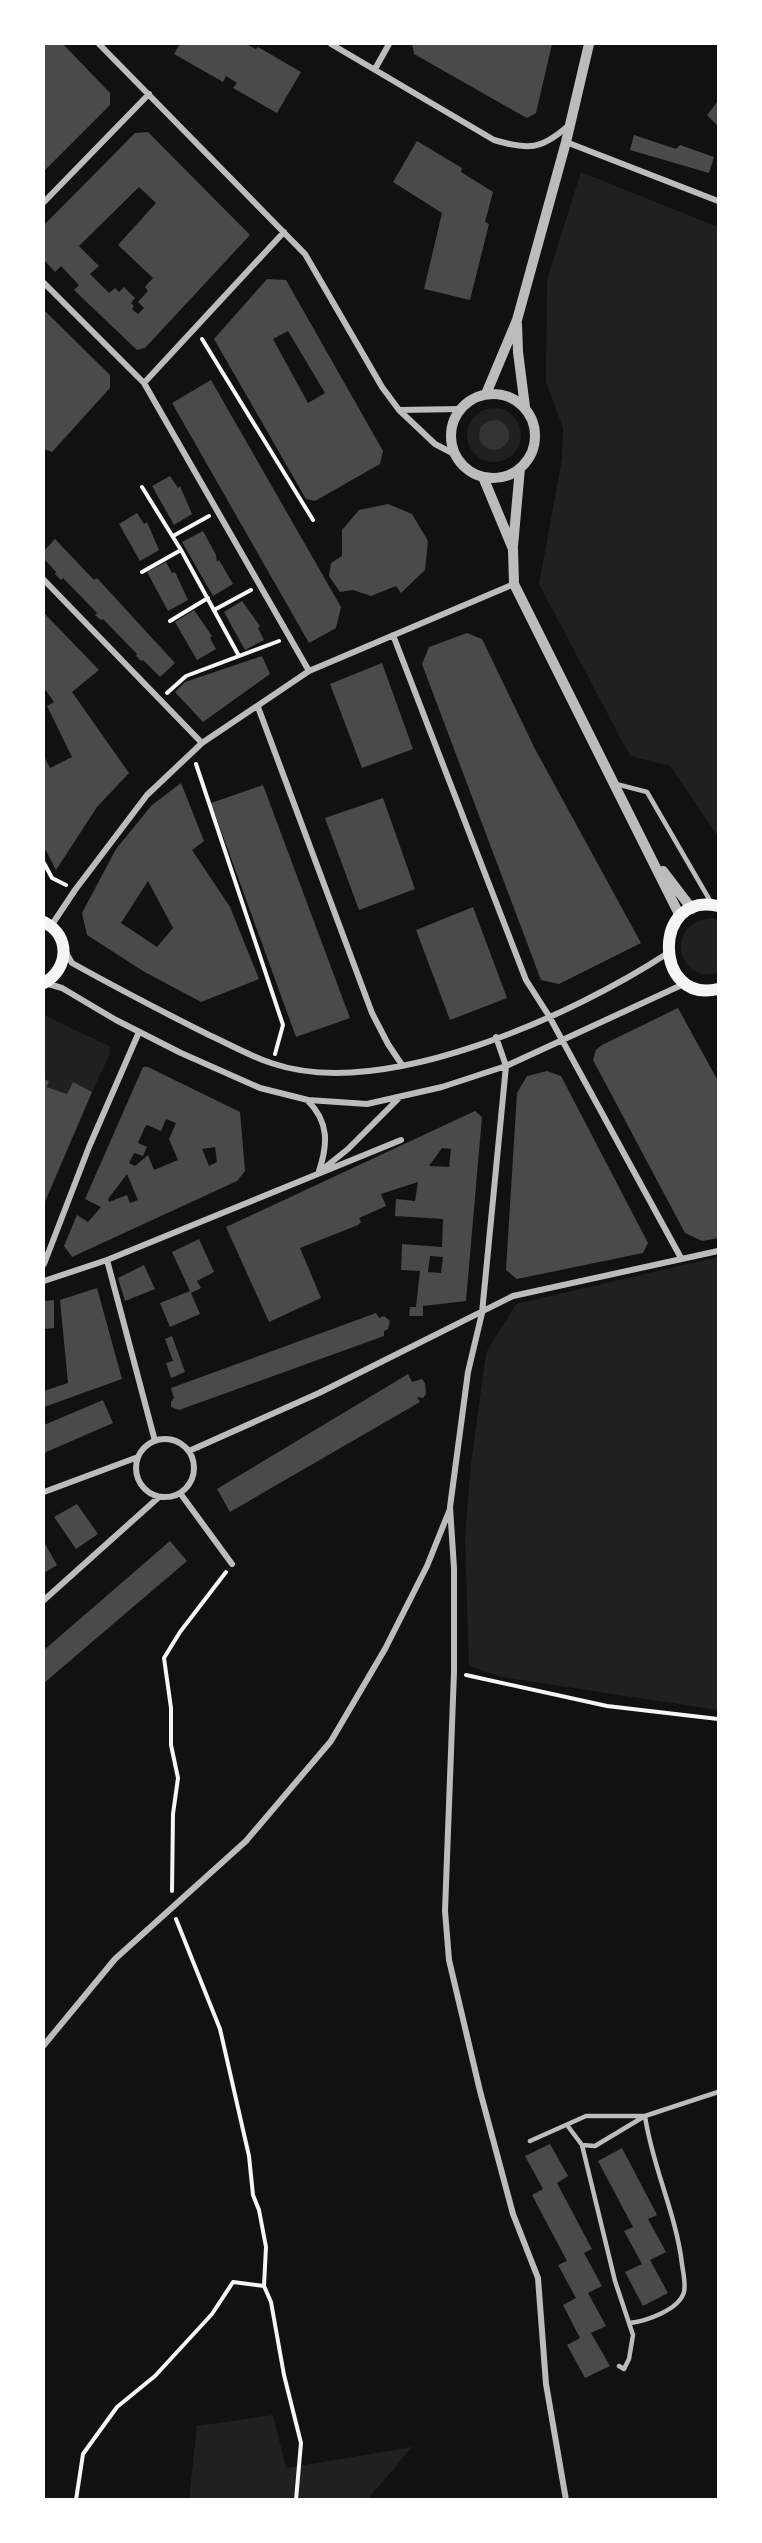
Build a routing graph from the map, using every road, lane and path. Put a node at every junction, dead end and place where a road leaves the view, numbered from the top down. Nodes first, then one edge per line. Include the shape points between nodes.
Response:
1 (99, 44) edge
2 (331, 44) edge
3 (389, 44) edge
4 (589, 44) edge
5 (375, 69) junction
6 (149, 94) junction
7 (571, 123) junction
8 (566, 142) junction
9 (718, 201) edge
10 (44, 202) edge
11 (284, 232) junction
12 (44, 283) edge
13 (517, 320) junction
14 (195, 328) junction
15 (144, 383) junction
16 (486, 394) junction
17 (525, 407) junction
18 (461, 409) junction
19 (399, 410) junction
20 (456, 455) junction
21 (520, 468) junction
22 (483, 477) junction
23 (142, 487) dead end
24 (217, 511) junction
25 (313, 520) dead end
26 (173, 536) junction
27 (513, 549) junction
28 (181, 550) junction
29 (142, 572) dead end
30 (44, 580) edge
31 (514, 584) junction
32 (260, 585) junction
33 (208, 598) junction
34 (214, 610) junction
35 (170, 621) dead end
36 (393, 634) junction
37 (289, 637) junction
38 (239, 656) junction
39 (309, 671) junction
40 (160, 699) junction
41 (258, 707) junction
42 (202, 743) junction
43 (192, 752) junction
44 (612, 783) junction
45 (647, 850) junction
46 (44, 864) edge
47 (75, 890) junction
48 (716, 905) edge
49 (692, 909) junction
50 (680, 916) junction
51 (47, 924) edge
52 (64, 949) junction
53 (668, 953) junction
54 (44, 983) edge
55 (687, 983) junction
56 (717, 992) edge
57 (549, 1016) junction
58 (139, 1032) junction
59 (495, 1037) junction
60 (563, 1041) junction
61 (272, 1064) junction
62 (402, 1065) junction
63 (506, 1066) junction
64 (399, 1098) junction
65 (308, 1100) junction
66 (401, 1140) dead end
67 (318, 1173) junction
68 (718, 1251) edge
69 (681, 1258) junction
70 (107, 1260) junction
71 (44, 1264) edge
72 (44, 1281) edge
73 (482, 1313) junction
74 (154, 1441) junction
75 (189, 1451) junction
76 (138, 1457) junction
77 (44, 1492) edge
78 (180, 1493) junction
79 (159, 1497) junction
80 (450, 1508) junction
81 (232, 1564) joint
82 (44, 1600) edge
83 (454, 1672) junction
84 (718, 1719) edge
85 (172, 1908) junction
86 (44, 2045) edge
87 (718, 2092) edge
88 (645, 2116) junction
89 (567, 2125) junction
90 (530, 2141) dead end
91 (582, 2145) junction
92 (264, 2286) junction
93 (630, 2323) junction
94 (619, 2366) dead end
95 (76, 2499) edge
96 (296, 2499) edge
97 (566, 2499) edge

1 - 6 street
2 - 5 street
3 - 5 street
4 - 7 street
5 - 7 street via 494,140 510,145 535,147 551,141
6 - 10 street
6 - 11 street
7 - 8 street
8 - 9 street
8 - 13 street
11 - 14 street
11 - 19 street via 305,254
12 - 15 street
13 - 16 street
13 - 17 street
14 - 15 street
14 - 25 path
15 - 24 street
16 - 17 street via 507,395
16 - 18 street
17 - 21 street via 536,432 534,446
18 - 19 street
18 - 20 street via 451,431
19 - 20 street via 435,444
20 - 22 street via 472,473
21 - 22 street via 503,477
21 - 27 street
22 - 27 street
23 - 26 path
24 - 26 path
24 - 32 street
26 - 28 path
27 - 31 street
28 - 29 path
28 - 33 path
30 - 40 street
31 - 36 street
31 - 44 street
32 - 34 path
32 - 37 street
33 - 34 path
33 - 35 path
34 - 38 path
36 - 39 street
36 - 57 street via 526,980
37 - 38 path
37 - 39 street
38 - 40 path via 186,676
39 - 41 street
40 - 42 street
41 - 42 street
41 - 62 street via 372,1013
42 - 43 street
43 - 47 street via 147,795
43 - 61 path via 283,1025
44 - 45 street
44 - 48 lane via 647,792
45 - 49 street
45 - 50 street
46 - 47 path via 52,878
47 - 51 street
48 - 49 main road
49 - 50 main road
50 - 53 main road via 668,940
51 - 52 main road via 62,940
52 - 54 main road via 60,969
52 - 61 street via 72,963 82,969
53 - 55 main road via 677,975
53 - 57 street via 635,975
54 - 58 street via 62,988
55 - 56 main road
55 - 60 street
57 - 59 street
57 - 60 street
58 - 65 street via 260,1088
58 - 71 street
59 - 62 street via 434,1059
59 - 63 street
60 - 63 street
60 - 69 street
61 - 62 street via 316,1073
63 - 64 street
63 - 73 street
64 - 65 street via 367,1104
64 - 67 street
65 - 67 street via 320,1113 326,1135
66 - 67 street
67 - 70 street
68 - 69 street
69 - 73 street via 513,1296
70 - 72 street
70 - 74 street
73 - 75 street
73 - 80 street via 468,1372
74 - 75 street via 174,1440
74 - 76 street
75 - 78 street via 194,1462 193,1474
76 - 77 street
76 - 79 street via 137,1477 149,1493
78 - 79 street
78 - 81 street
79 - 82 street
80 - 83 street
80 - 85 street via 427,1566 385,1649 331,1741 246,1841
81 - 85 path via 164,1659 177,1778
83 - 84 path via 607,1706
83 - 97 street via 445,1911 449,1960 513,2214 538,2278 546,2384
85 - 86 street via 115,1959
85 - 92 path via 220,2029 249,2156 253,2195 264,2229
87 - 88 lane
88 - 89 lane via 586,2116
88 - 91 lane via 595,2146
88 - 93 lane via 648,2141 680,2246 684,2292 677,2302 646,2321
89 - 90 lane
89 - 91 lane
91 - 93 lane via 615,2281
92 - 95 path via 233,2282 212,2314 155,2376 117,2407 83,2454
92 - 96 path via 271,2302 301,2443
93 - 94 lane via 633,2335 629,2359 624,2369

